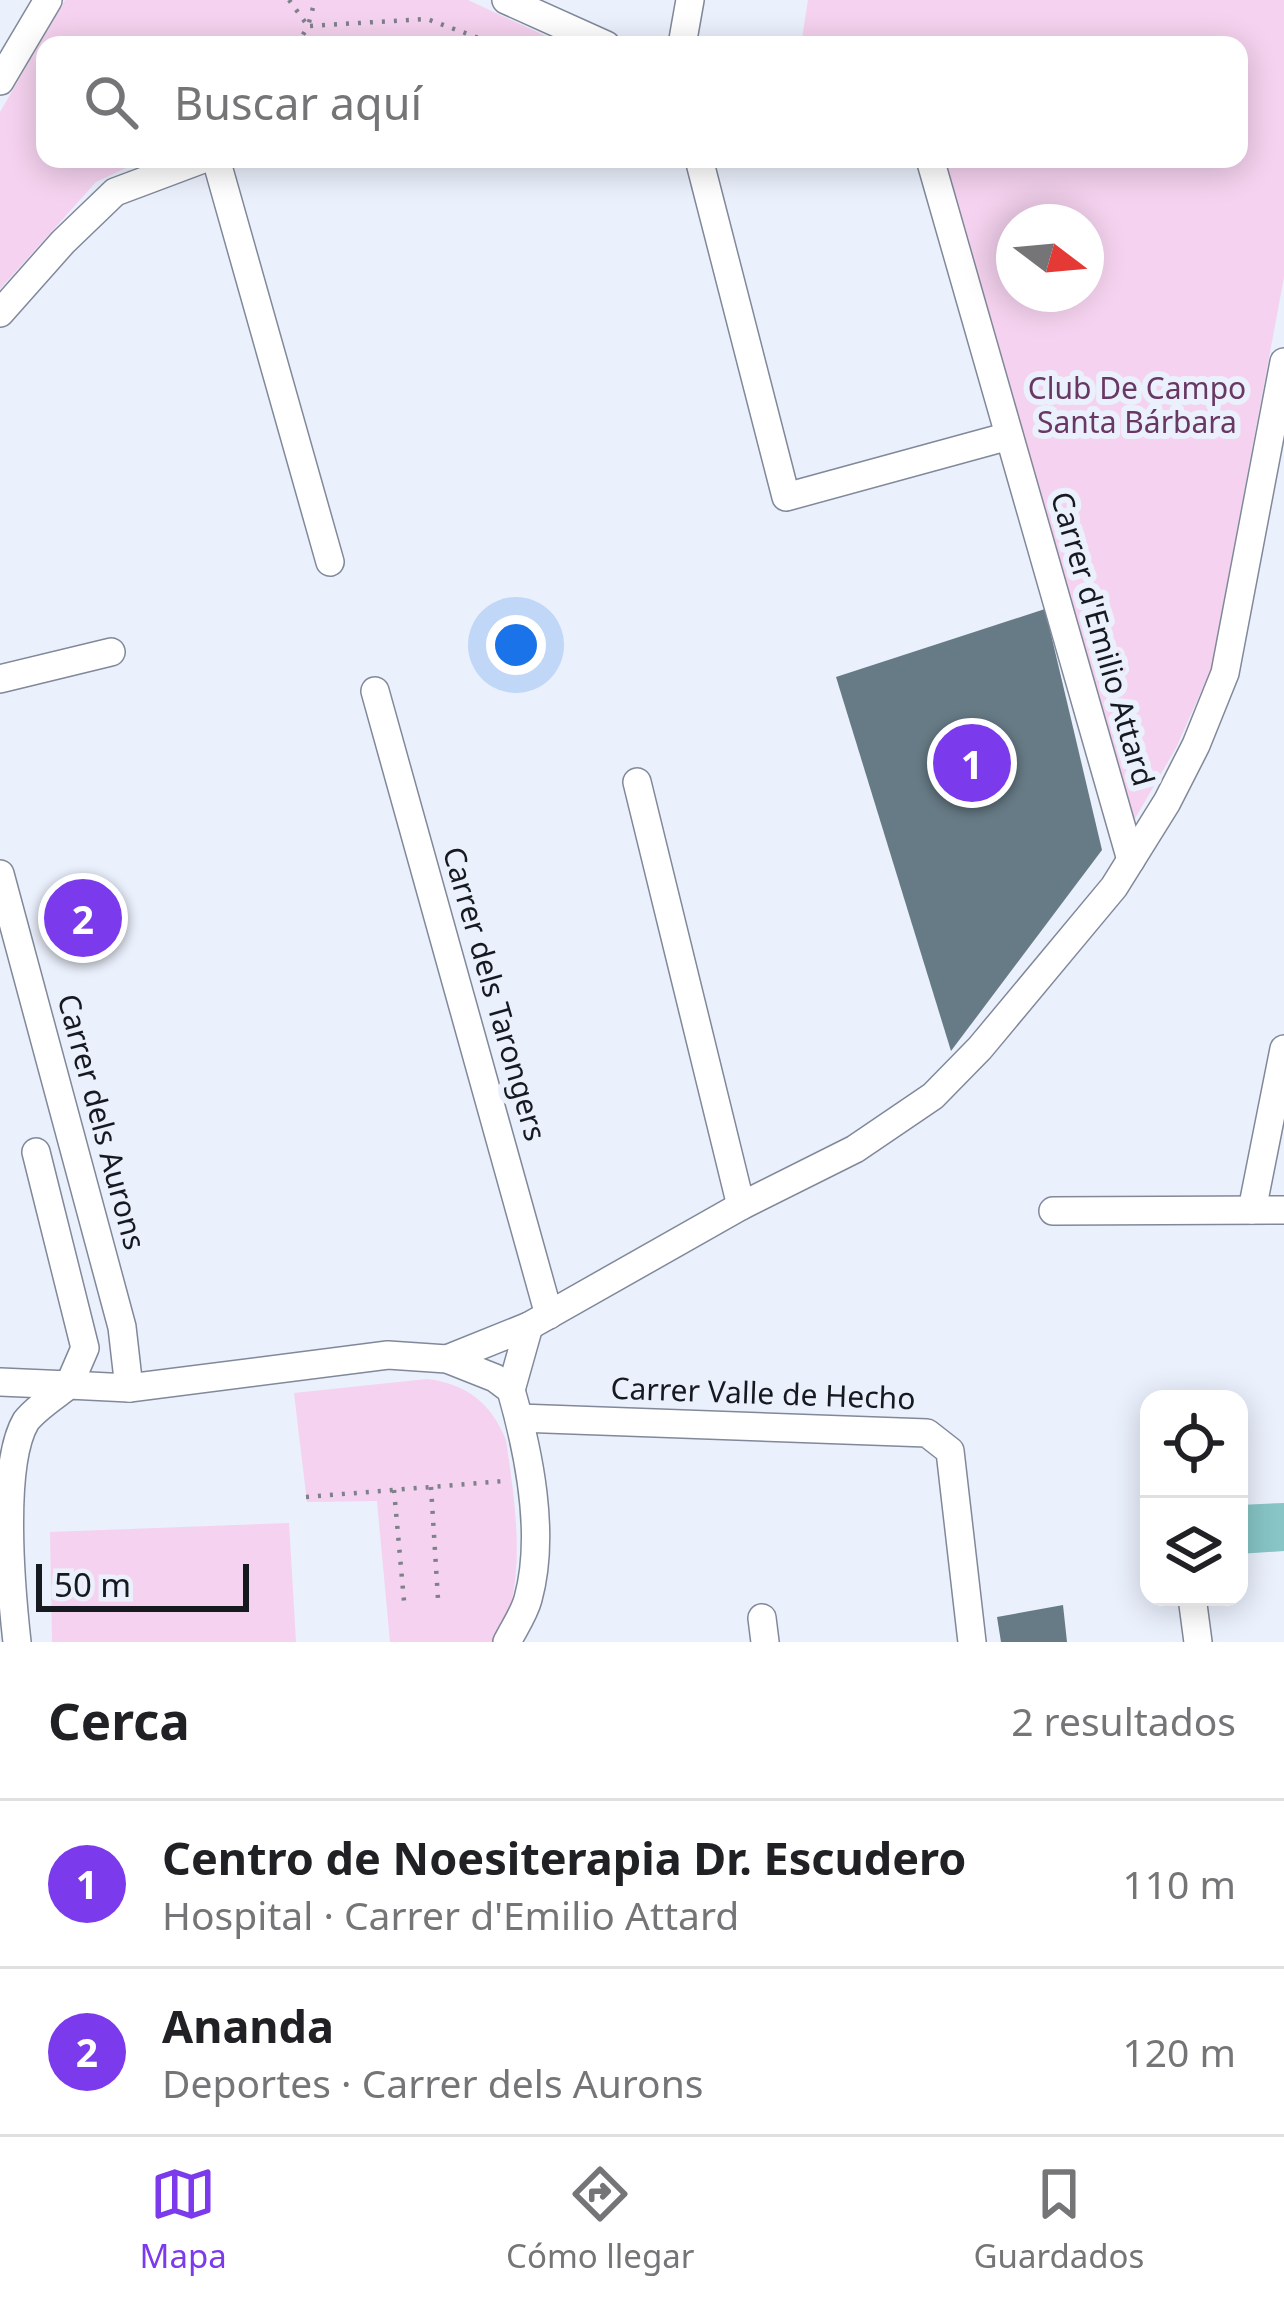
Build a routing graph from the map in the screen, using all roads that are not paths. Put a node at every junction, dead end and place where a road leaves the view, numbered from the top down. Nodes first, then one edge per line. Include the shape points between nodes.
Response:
1 (48, 0) edge
2 (506, 0) edge
3 (690, 0) edge
4 (586, 36) edge
5 (684, 36) edge
6 (0, 81) edge
7 (179, 168) edge
8 (219, 168) edge
9 (701, 168) edge
10 (933, 168) edge
11 (0, 313) edge
12 (1284, 362) edge
13 (1009, 436) junction
14 (330, 562) dead end
15 (111, 652) dead end
16 (0, 679) edge
17 (375, 691) dead end
18 (637, 782) dead end
19 (1131, 860) junction
20 (0, 874) edge
21 (1284, 1049) edge
22 (36, 1152) dead end
23 (741, 1206) junction
24 (1252, 1210) junction
25 (1284, 1210) edge
26 (1053, 1211) dead end
27 (539, 1321) junction
28 (446, 1359) junction
29 (0, 1382) edge
30 (69, 1385) junction
31 (129, 1388) junction
32 (511, 1390) junction
33 (519, 1418) junction
34 (5, 1527) edge
35 (528, 1603) junction
36 (1193, 1606) edge
37 (17, 1642) edge
38 (507, 1642) edge
39 (522, 1642) edge
40 (972, 1642) edge
41 (1198, 1642) edge

1 - 6 street
2 - 4 street
3 - 5 street
7 - 11 street via 116,192
8 - 14 street
9 - 13 street via 786,497
10 - 13 street, Carrer d'Emilio Attard
12 - 19 street via 1225,673 1196,745
13 - 19 street, Carrer d'Emilio Attard
15 - 16 street
17 - 27 street, Carrer dels Tarongers
18 - 23 street
19 - 23 street via 933,1096 855,1149
20 - 31 street, Carrer dels Aurons via 122,1327
21 - 24 street
22 - 30 street via 85,1348
23 - 27 street
24 - 25 street
24 - 26 street
27 - 28 street
27 - 32 street
28 - 31 street via 388,1355
28 - 32 street
29 - 30 street
30 - 31 street
30 - 34 street via 26,1420 15,1441
32 - 33 street
33 - 35 street via 533,1504
33 - 40 street, Carrer Valle de Hecho via 927,1433 950,1451
34 - 37 street
35 - 38 street
35 - 39 street
36 - 41 street

